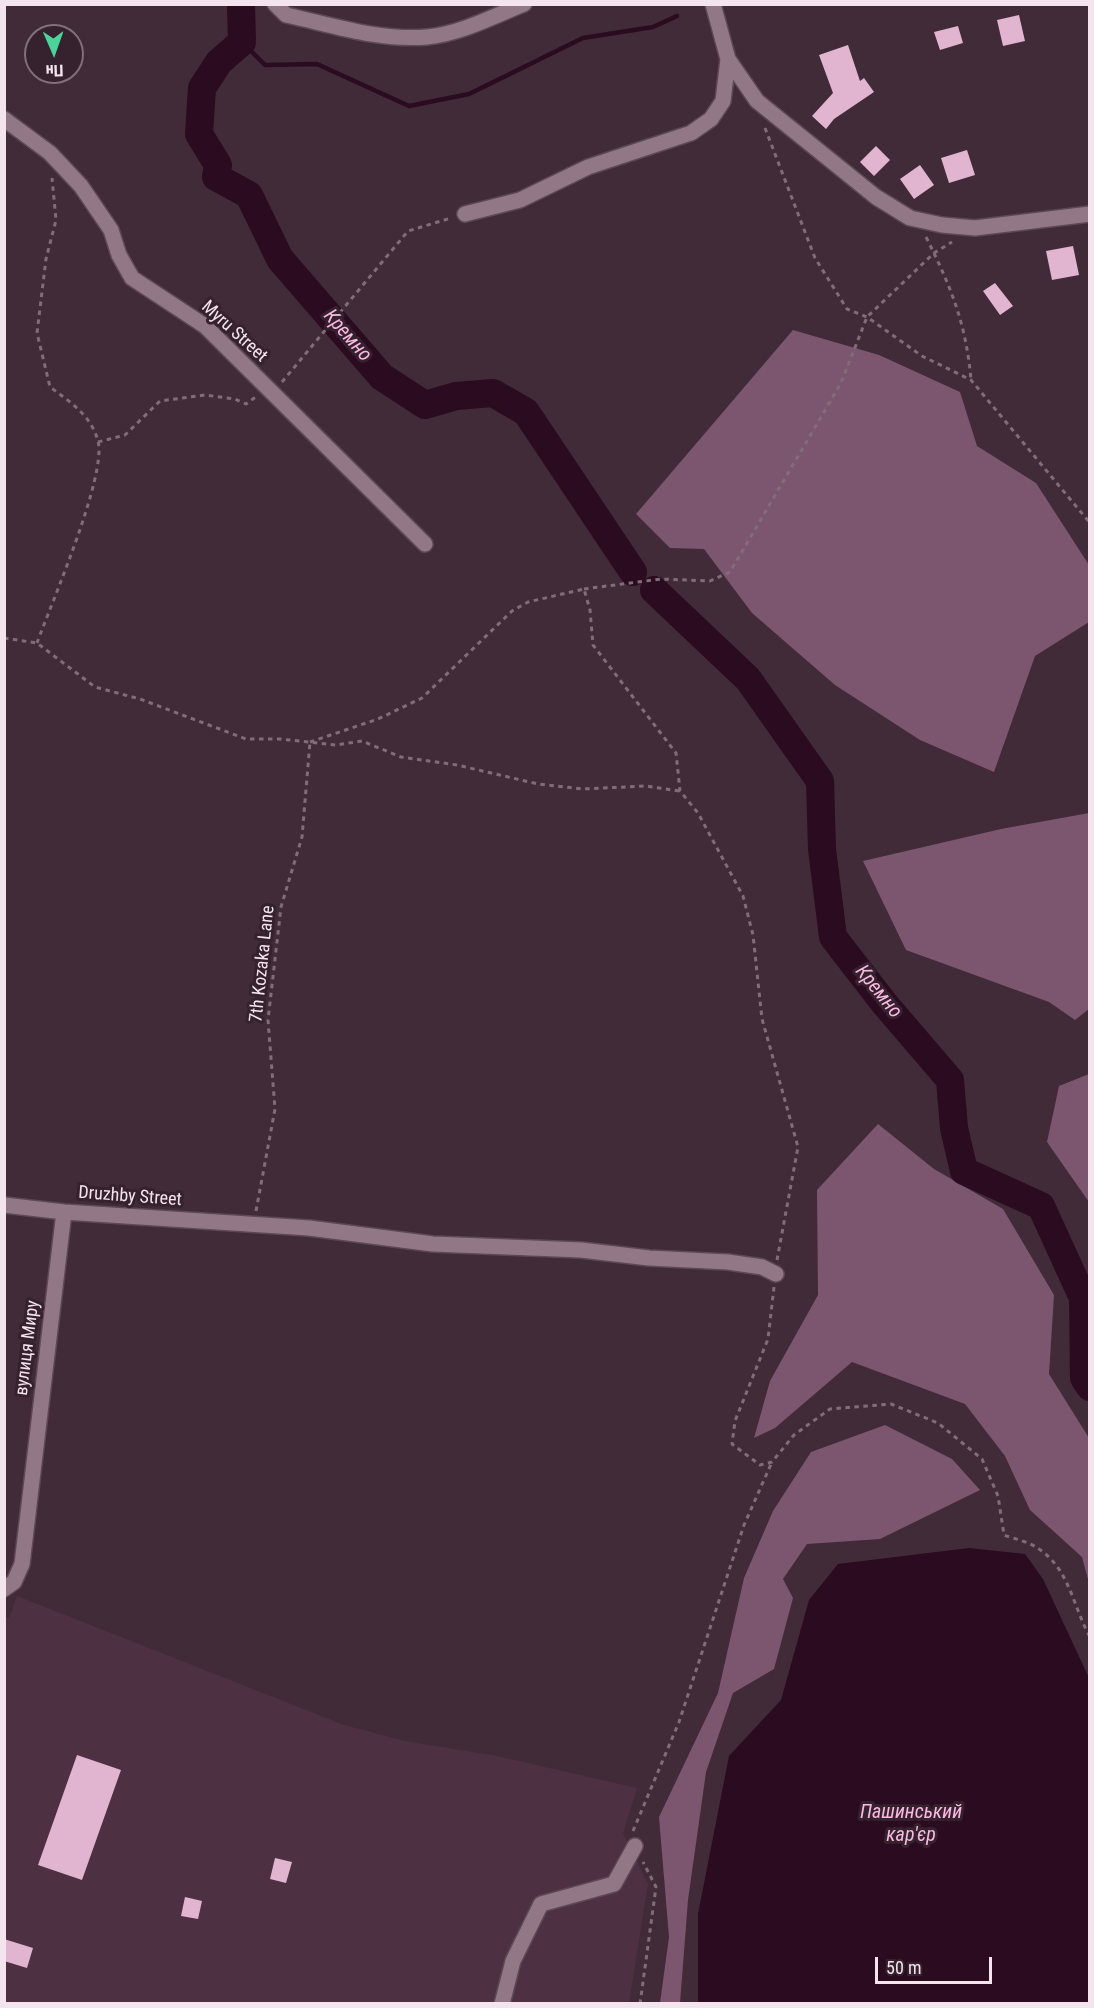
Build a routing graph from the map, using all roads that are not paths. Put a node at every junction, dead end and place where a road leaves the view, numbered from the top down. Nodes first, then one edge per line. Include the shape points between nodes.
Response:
1 (275, 4) edge
2 (524, 4) edge
3 (713, 4) edge
4 (728, 58) junction
5 (4, 118) edge
6 (465, 214) road end
7 (1089, 214) edge
8 (425, 544) dead end
9 (4, 1205) edge
10 (64, 1212) junction
11 (776, 1274) road end
12 (4, 1589) edge
13 (635, 1846) road end
14 (502, 2004) edge

1 - 2 street via 286,15 385,37 429,37
3 - 4 street
4 - 6 street via 723,101 711,119 691,133 588,166 520,200
4 - 7 street via 757,101 876,197 910,218 975,228
5 - 8 street, Myru Street via 50,153 81,186 111,230 132,278 205,326
9 - 10 street, Druzhby Street
10 - 11 street, Druzhby Street via 309,1228 433,1244 582,1250 728,1262
10 - 12 street, вулиця Миру via 22,1564 14,1582
13 - 14 street via 614,1884 541,1904 513,1961

